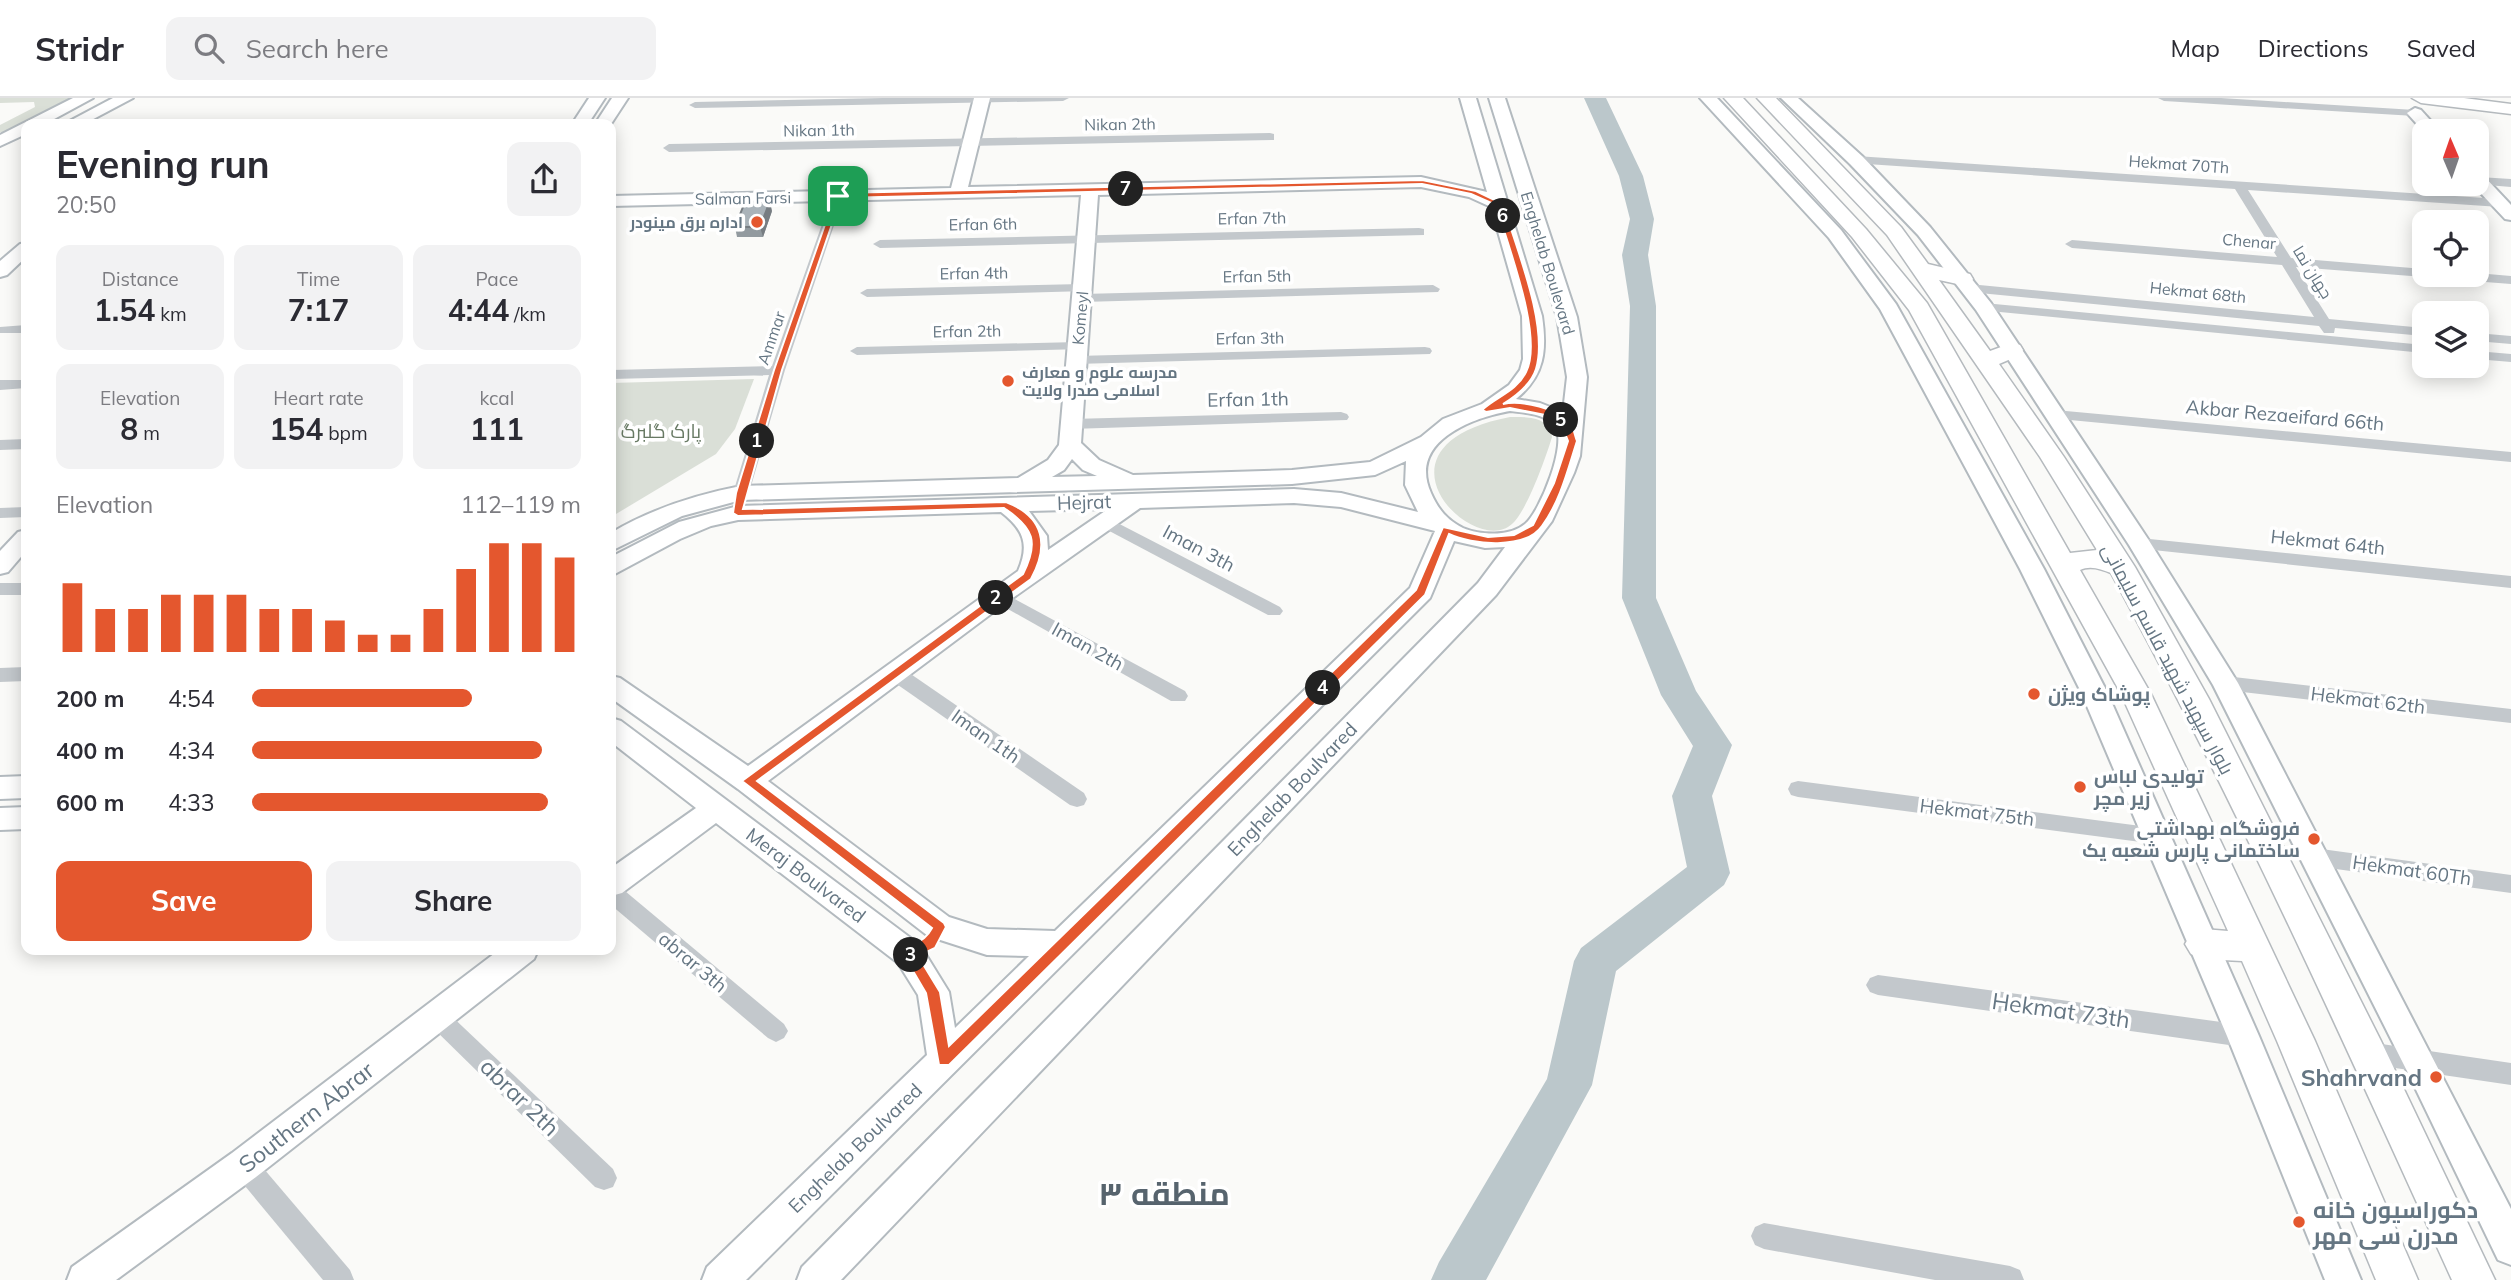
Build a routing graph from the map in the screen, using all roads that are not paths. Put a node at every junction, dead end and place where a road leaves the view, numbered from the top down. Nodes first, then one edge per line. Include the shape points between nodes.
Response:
1 (85, 98) edge
2 (125, 98) edge
3 (597, 98) edge
4 (620, 98) edge
5 (1063, 98) edge
6 (1468, 98) edge
7 (1497, 98) edge
8 (1708, 98) edge
9 (1789, 98) edge
10 (2164, 98) edge
11 (2504, 98) edge
12 (982, 99) edge
13 (2511, 99) edge
14 (1741, 100) edge
15 (695, 105) dead end
16 (2418, 106) edge
17 (2511, 109) edge
18 (43, 119) edge
19 (82, 119) edge
20 (583, 119) edge
21 (606, 119) edge
22 (21, 133) edge
23 (1270, 136) dead end
24 (970, 142) junction
25 (4, 148) edge
26 (669, 148) dead end
27 (1486, 157) junction
28 (1856, 160) junction
29 (2489, 180) edge
30 (1422, 182) junction
31 (2511, 183) edge
32 (2239, 186) junction
33 (1090, 190) junction
34 (2489, 191) edge
35 (958, 193) junction
36 (838, 196) junction
37 (616, 201) edge
38 (1499, 204) junction
39 (2505, 209) edge
40 (1419, 232) dead end
41 (1086, 239) junction
42 (880, 244) dead end
43 (2072, 244) dead end
44 (21, 252) edge
45 (2286, 261) junction
46 (1921, 269) junction
47 (0, 271) edge
48 (2412, 272) edge
49 (2489, 278) edge
50 (2511, 280) edge
51 (1433, 289) dead end
52 (1972, 291) junction
53 (867, 293) dead end
54 (1082, 293) junction
55 (2058, 296) junction
56 (2113, 301) junction
57 (2066, 315) junction
58 (2124, 321) junction
59 (2325, 323) junction
60 (21, 329) edge
61 (5, 330) dead end
62 (2412, 331) edge
63 (2489, 338) edge
64 (2511, 340) edge
65 (2336, 341) junction
66 (2412, 348) edge
67 (2012, 350) junction
68 (857, 351) dead end
69 (1425, 351) dead end
70 (1077, 353) junction
71 (2489, 356) edge
72 (2511, 358) edge
73 (1985, 362) junction
74 (778, 370) junction
75 (616, 374) edge
76 (21, 384) edge
77 (0, 385) edge
78 (1486, 410) junction
79 (2055, 415) junction
80 (1341, 417) dead end
81 (1571, 433) junction
82 (1070, 435) junction
83 (1426, 442) junction
84 (21, 444) edge
85 (0, 445) edge
86 (2511, 457) edge
87 (1022, 485) junction
88 (1134, 491) junction
89 (739, 503) junction
90 (1006, 505) junction
91 (21, 512) edge
92 (0, 513) edge
93 (1104, 522) junction
94 (1444, 527) junction
95 (1528, 533) junction
96 (2045, 533) junction
97 (2101, 535) junction
98 (616, 540) edge
99 (21, 543) edge
100 (2140, 544) junction
101 (616, 565) edge
102 (0, 566) edge
103 (2121, 567) junction
104 (2065, 568) junction
105 (1027, 577) junction
106 (2511, 582) edge
107 (0, 589) edge
108 (21, 589) edge
109 (998, 596) junction
110 (1275, 611) dead end
111 (895, 673) junction
112 (21, 674) edge
113 (0, 675) edge
114 (2225, 683) junction
115 (616, 689) edge
116 (1178, 696) dead end
117 (2511, 716) edge
118 (616, 732) edge
119 (748, 781) junction
120 (21, 787) edge
121 (0, 788) edge
122 (1798, 789) dead end
123 (1077, 799) dead end
124 (718, 807) junction
125 (21, 818) edge
126 (0, 819) edge
127 (2156, 836) junction
128 (2314, 857) junction
129 (616, 880) edge
130 (2511, 884) edge
131 (616, 896) edge
132 (939, 927) junction
133 (1062, 944) junction
134 (2203, 944) junction
135 (2252, 947) junction
136 (909, 954) junction
137 (516, 955) edge
138 (1878, 985) dead end
139 (436, 1016) junction
140 (776, 1031) dead end
141 (2243, 1036) junction
142 (2368, 1053) junction
143 (944, 1060) junction
144 (2420, 1060) junction
145 (2511, 1074) edge
146 (244, 1165) junction
147 (604, 1178) dead end
148 (1763, 1236) dead end
149 (2511, 1247) edge
150 (85, 1280) edge
151 (340, 1280) edge
152 (720, 1280) edge
153 (815, 1280) edge
154 (2010, 1280) edge
155 (2343, 1280) edge
156 (2398, 1280) edge
157 (2474, 1280) edge

1 - 18 main road
2 - 19 main road
3 - 20 main road
4 - 21 main road
5 - 12 street
6 - 27 main road, Enghelab Boulevard
7 - 81 main road, Enghelab Boulevard via 1567,317 1577,377
8 - 127 main road via 1835,234 1889,308 2094,692
9 - 28 main road
10 - 16 street
11 - 13 main road
12 - 15 street
12 - 24 main road
14 - 46 main road, بلوار سپهبد شهید قاسم سلیمانی via 1894,232
14 - 96 main road, بلوار سپهبد شهید قاسم سلیمانی via 1919,308
16 - 17 main road
22 - 25 main road
23 - 24 street, Nikan 2th
24 - 26 street, Nikan 1th
24 - 35 main road
27 - 30 main road, Salman Farsi via 1464,170
27 - 38 main road, Enghelab Boulevard
28 - 32 street, Hekmat 70Th
28 - 52 main road via 1924,230
29 - 31 street
30 - 33 main road, Salman Farsi
30 - 38 main road, Salman Farsi via 1474,193
32 - 39 street, Hekmat 70Th
32 - 45 street, جهان نما
33 - 35 main road, Salman Farsi
33 - 41 main road, Komeyl
34 - 39 main road
35 - 36 main road, Salman Farsi
36 - 37 main road, Salman Farsi
36 - 74 street, Ammar
38 - 78 main road, Enghelab Boulevard via 1537,344 1531,371 1516,392
40 - 41 street, Erfan 7th
41 - 42 street, Erfan 6th
41 - 54 main road, Komeyl
43 - 45 street, Chenar
44 - 47 main road
45 - 48 street, Chenar
45 - 59 street, جهان نما
46 - 52 main road
46 - 73 main road, بلوار سپهبد شهید قاسم سلیمانی
49 - 50 street
51 - 54 street, Erfan 5th
52 - 55 street, Hekmat 68th
52 - 57 street, Hekmat 68th
52 - 67 main road
53 - 54 street, Erfan 4th
54 - 70 main road, Komeyl
55 - 56 street, Hekmat 68th
55 - 57 street
56 - 58 street
56 - 59 street, Hekmat 68th
57 - 58 street, Hekmat 68th
58 - 65 street, Hekmat 68th
59 - 62 street, Hekmat 68th
59 - 65 street, جهان نما
60 - 61 street
63 - 64 street
65 - 66 street, Hekmat 68th
67 - 73 main road
67 - 79 main road
68 - 70 street, Erfan 2th
69 - 70 street, Erfan 3th
70 - 82 main road, Komeyl
71 - 72 street
73 - 97 main road, بلوار سپهبد شهید قاسم سلیمانی
74 - 75 street
74 - 89 street, Ammar
76 - 77 street
78 - 81 main road via 1510,405 1536,408 1558,418
78 - 83 main road via 1441,428
79 - 86 street, Akbar Rezaeifard 66th
79 - 100 main road
80 - 82 street, Erfan 1th
81 - 95 main road via 1573,441 1559,483 1537,527
82 - 87 main road via 1056,465
82 - 88 main road via 1091,465
83 - 88 main road, Hejrat via 1376,468
83 - 94 main road via 1416,458 1413,476 1418,495
84 - 85 street
87 - 88 main road, Hejrat
87 - 89 main road, Hejrat
88 - 90 main road, Hejrat
88 - 93 main road
88 - 94 main road, Hejrat via 1341,500
89 - 90 main road, Hejrat
89 - 98 main road, Hejrat via 709,498 648,520
89 - 101 main road, Hejrat via 665,534
90 - 105 main road via 1026,518 1037,536 1037,556
91 - 92 street
93 - 105 main road
93 - 110 street, Iman 3th
94 - 95 main road via 1488,541
94 - 133 main road, Enghelab Boulvared via 1421,592
95 - 153 main road, Enghelab Boulvared via 1487,589
96 - 97 main road via 2077,541
96 - 104 main road, بلوار سپهبد شهید قاسم سلیمانی
97 - 103 main road, بلوار سپهبد شهید قاسم سلیمانی
99 - 102 main road
100 - 106 street, Hekmat 64th
100 - 114 main road
103 - 104 main road via 2087,559
103 - 142 main road, بلوار سپهبد شهید قاسم سلیمانی via 2194,699
104 - 135 main road, بلوار سپهبد شهید قاسم سلیمانی via 2136,694
105 - 109 main road
107 - 108 street
109 - 111 main road
109 - 116 street, Iman 2th
111 - 119 main road
111 - 123 street, Iman 1th
112 - 113 street
114 - 117 street, Hekmat 62th
114 - 128 main road
115 - 119 main road, Meraj Boulvared
118 - 124 main road, Meraj Boulvared
119 - 132 main road, Meraj Boulvared
120 - 121 main road
122 - 127 street, Hekmat 75th
124 - 129 main road
124 - 136 main road, Meraj Boulvared
125 - 126 main road
127 - 134 main road
128 - 130 street, Hekmat 60Th
128 - 144 main road
131 - 140 street, abrar 3th
132 - 133 main road, Meraj Boulvared via 987,942
132 - 136 main road via 930,944
133 - 143 main road, Enghelab Boulvared
134 - 135 main road
134 - 141 main road
135 - 156 main road, بلوار سپهبد شهید قاسم سلیمانی
136 - 143 main road, Meraj Boulvared via 933,992
137 - 139 main road, Southern Abrar
138 - 141 street, Hekmat 73th
139 - 146 main road, Southern Abrar
139 - 147 street, abrar 2th
141 - 155 main road
142 - 144 street
142 - 157 main road, بلوار سپهبد شهید قاسم سلیمانی
143 - 152 main road, Enghelab Boulvared
144 - 145 street
144 - 149 main road
146 - 150 main road, Southern Abrar
146 - 151 street
148 - 154 street

